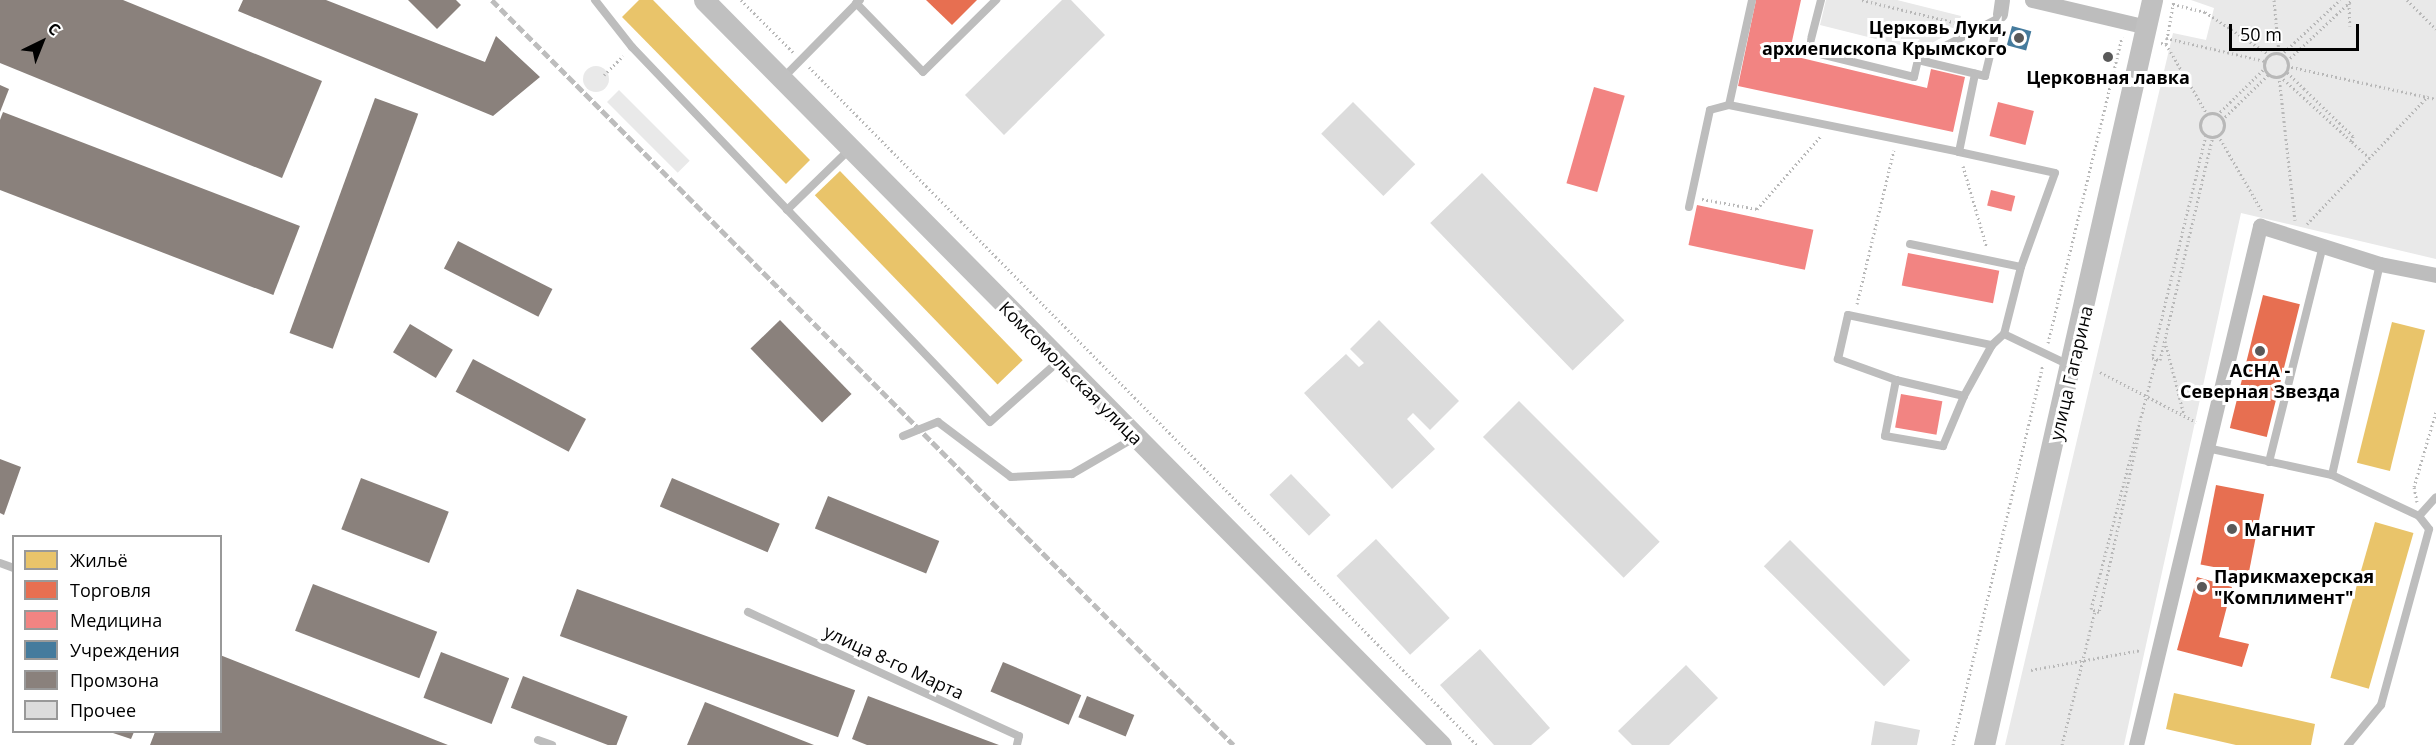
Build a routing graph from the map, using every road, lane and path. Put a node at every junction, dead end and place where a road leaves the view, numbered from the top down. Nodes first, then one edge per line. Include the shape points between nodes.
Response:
1 (595, 0) edge
2 (704, 0) edge
3 (741, 0) edge
4 (996, 0) edge
5 (1752, 0) edge
6 (1821, 0) edge
7 (1862, 0) edge
8 (2032, 0) edge
9 (2152, 0) edge
10 (2174, 0) edge
11 (2274, 0) edge
12 (2340, 0) edge
13 (2407, 0) edge
14 (2351, 1) edge
15 (858, 2) edge
16 (2000, 10) edge
17 (2350, 26) dead end
18 (2147, 27) junction
19 (1980, 29) junction
20 (2436, 29) edge
21 (2123, 33) dead end
22 (2166, 38) dead end
23 (2166, 44) dead end
24 (632, 47) junction
25 (2280, 54) junction
26 (2270, 55) junction
27 (801, 60) junction
28 (1918, 60) junction
29 (2265, 61) junction
30 (2287, 63) junction
31 (2265, 68) junction
32 (2286, 71) junction
33 (1975, 74) junction
34 (2269, 74) junction
35 (604, 75) dead end
36 (2279, 76) junction
37 (781, 80) junction
38 (2428, 96) junction
39 (2436, 99) edge
40 (1729, 105) junction
41 (2207, 114) junction
42 (2217, 115) junction
43 (2222, 120) junction
44 (1830, 126) junction
45 (2206, 135) junction
46 (2215, 136) junction
47 (1897, 140) junction
48 (2352, 142) junction
49 (849, 150) junction
50 (1959, 152) junction
51 (2370, 158) junction
52 (1691, 196) junction
53 (1689, 207) dead end
54 (787, 210) junction
55 (2296, 224) dead end
56 (2305, 227) dead end
57 (2273, 230) junction
58 (1910, 244) dead end
59 (2323, 246) junction
60 (1991, 260) junction
61 (2380, 264) junction
62 (2021, 267) junction
63 (2436, 275) edge
64 (1854, 317) junction
65 (2004, 334) junction
66 (2165, 339) junction
67 (1992, 345) junction
68 (2045, 354) junction
69 (2156, 359) junction
70 (1059, 361) junction
71 (2073, 367) junction
72 (2100, 372) dead end
73 (1896, 380) junction
74 (1964, 396) junction
75 (2147, 396) junction
76 (2436, 412) edge
77 (2184, 415) junction
78 (2140, 429) junction
79 (2210, 433) junction
80 (903, 436) dead end
81 (1136, 438) junction
82 (2207, 448) junction
83 (2269, 462) junction
84 (2332, 475) junction
85 (2436, 497) edge
86 (2419, 516) junction
87 (2096, 611) junction
88 (748, 612) dead end
89 (2159, 647) junction
90 (2083, 661) junction
91 (2031, 670) dead end
92 (538, 740) dead end
93 (552, 745) edge
94 (1017, 745) edge
95 (1441, 745) edge
96 (1477, 745) edge
97 (1953, 745) edge
98 (1984, 745) edge
99 (2060, 745) edge
100 (2138, 745) edge
101 (2348, 745) edge

1 - 24 lane
2 - 37 street, Комсомольская улица
3 - 27 path
4 - 15 lane via 923,72
5 - 40 lane
6 - 28 lane via 1808,51 1914,77
7 - 19 path
8 - 18 street
9 - 18 street, улица Гагарина
10 - 26 path via 2205,12
11 - 25 path
12 - 25 path
13 - 20 path
14 - 17 path
14 - 30 path
15 - 27 lane
16 - 19 lane
16 - 33 lane via 1985,76
18 - 71 street, улица Гагарина
19 - 28 lane
21 - 68 path
22 - 29 path
23 - 41 path
24 - 35 path
24 - 54 lane
25 - 26 path
25 - 30 path
26 - 29 path
27 - 37 lane
27 - 96 path
28 - 33 lane
29 - 31 path
30 - 32 path
30 - 38 path
31 - 34 path
31 - 42 path
32 - 36 path
32 - 48 path via 2353,136
33 - 50 lane
34 - 36 path
34 - 43 path
36 - 48 path
36 - 55 path
37 - 49 street, Комсомольская улица
38 - 39 path
38 - 51 path
40 - 44 lane
40 - 52 lane via 1710,110
41 - 42 path
41 - 45 path via 2200,126
42 - 43 path
43 - 46 path
44 - 47 lane
44 - 52 path via 1757,209
45 - 46 path
45 - 69 path
46 - 57 path
46 - 66 path
47 - 50 lane
47 - 64 path
48 - 51 path
49 - 54 lane
49 - 70 street, Комсомольская улица
50 - 60 path
50 - 62 lane via 2055,173
51 - 56 path
52 - 53 lane
54 - 70 lane via 990,422
57 - 59 street
57 - 79 street via 2260,226
58 - 60 lane
59 - 61 street
59 - 83 lane
60 - 62 lane
61 - 63 street
61 - 84 lane
62 - 65 lane
64 - 67 lane
64 - 73 lane via 1848,315 1838,359
65 - 67 lane
65 - 68 lane
66 - 69 path
66 - 77 path
67 - 74 lane
68 - 71 lane
68 - 97 path
69 - 75 path
70 - 81 street, Комсомольская улица
71 - 98 street, улица Гагарина
72 - 75 path
73 - 74 lane
73 - 74 lane via 1885,436 1943,446
75 - 77 path
75 - 78 path
76 - 86 path via 2414,487
77 - 79 path
78 - 87 path
78 - 87 path via 2135,427 2091,609
79 - 82 street
80 - 81 lane via 938,422 1011,477 1072,474
81 - 95 street, Комсомольская улица
82 - 83 lane
82 - 89 street
83 - 84 lane
84 - 86 lane
85 - 86 lane
86 - 101 lane via 2429,529 2381,705
87 - 90 path
88 - 94 lane, улица 8-го Марта via 1019,736
89 - 90 path
89 - 100 street
90 - 91 path
90 - 99 path
92 - 93 lane

